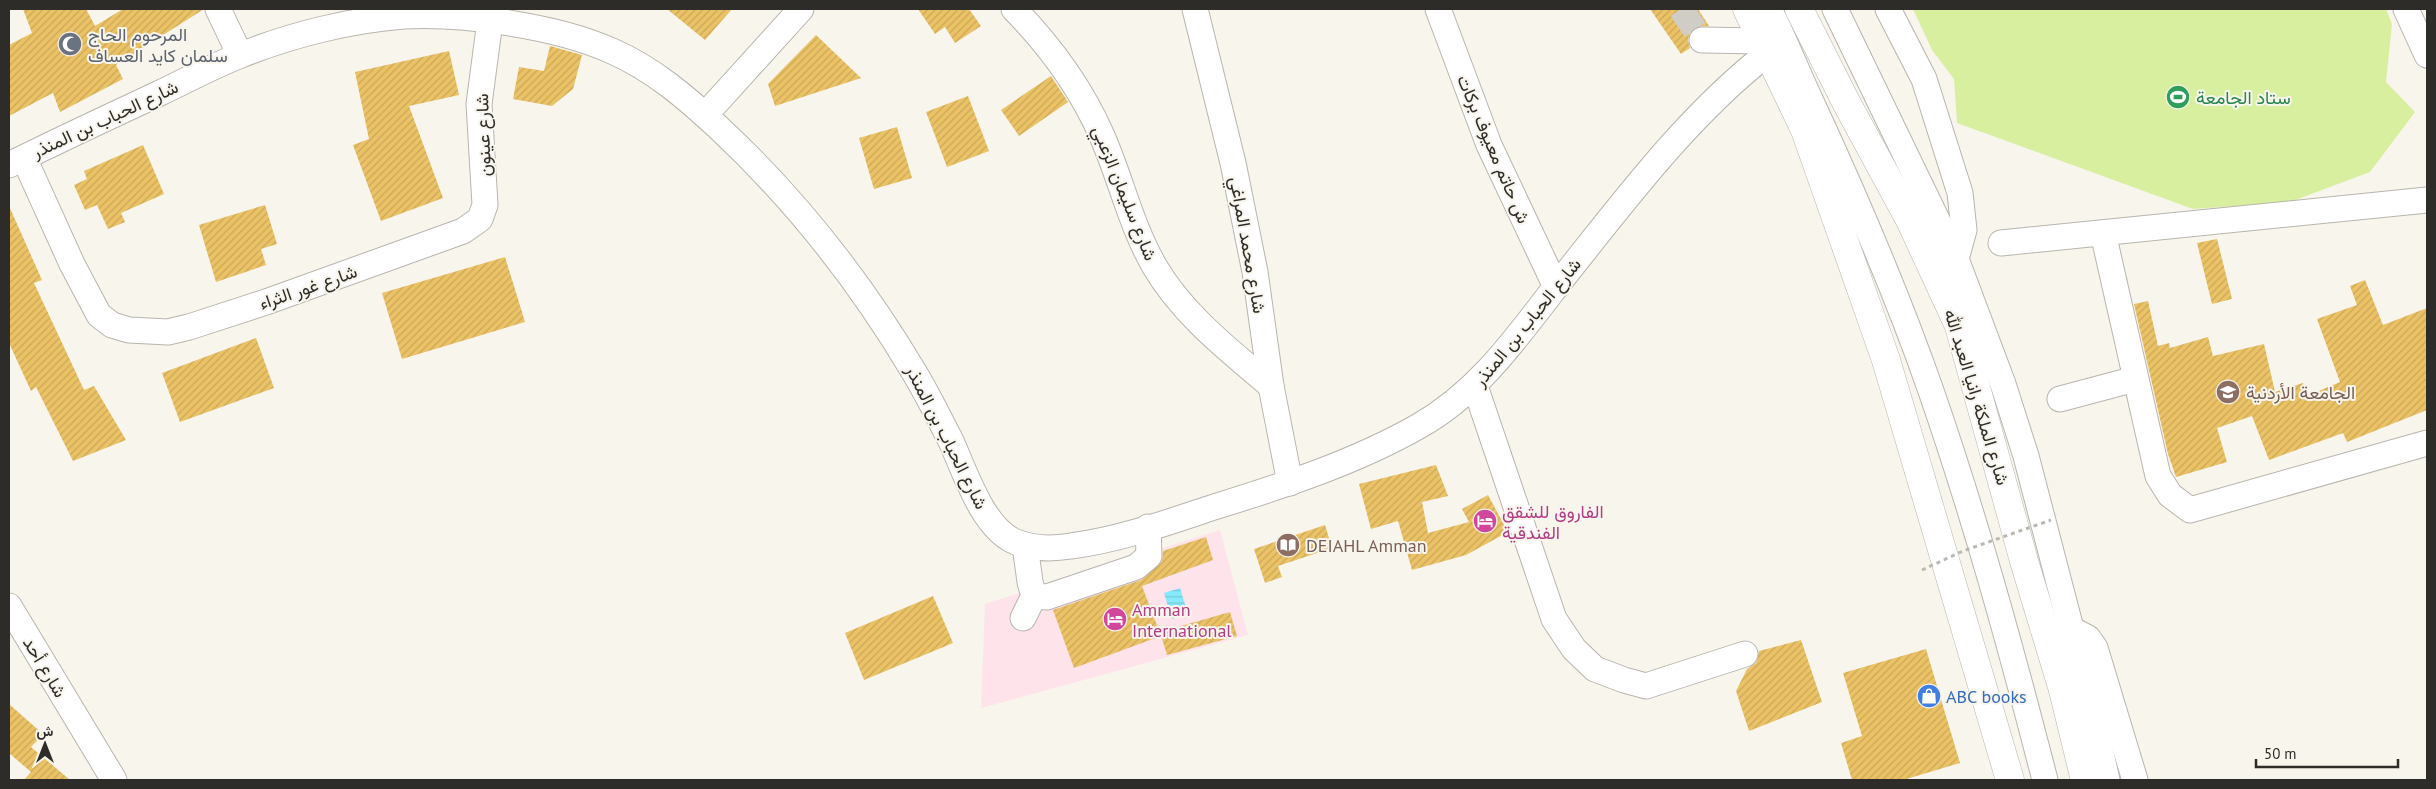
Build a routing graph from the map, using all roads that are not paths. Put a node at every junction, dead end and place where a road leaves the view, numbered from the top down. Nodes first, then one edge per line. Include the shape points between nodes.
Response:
1 (218, 9) edge
2 (801, 9) edge
3 (1014, 9) edge
4 (1195, 9) edge
5 (1438, 9) edge
6 (1747, 9) edge
7 (1769, 9) edge
8 (1799, 9) edge
9 (1835, 9) edge
10 (1888, 9) edge
11 (2406, 9) edge
12 (490, 21) junction
13 (1702, 40) dead end
14 (1765, 47) junction
15 (240, 55) junction
16 (2427, 55) edge
17 (705, 115) junction
18 (16, 162) edge
19 (2427, 200) edge
20 (480, 219) joint
21 (2103, 232) junction
22 (2001, 243) dead end
23 (1956, 259) junction
24 (1556, 288) junction
25 (2135, 379) junction
26 (1271, 386) junction
27 (1475, 386) junction
28 (2060, 398) dead end
29 (2427, 443) edge
30 (1290, 483) junction
31 (1148, 527) junction
32 (1025, 545) junction
33 (1034, 596) junction
34 (9, 606) edge
35 (1023, 618) dead end
36 (2071, 629) junction
37 (1745, 654) dead end
38 (110, 778) edge
39 (2010, 780) edge
40 (2045, 780) edge
41 (2086, 780) edge
42 (2107, 780) edge
43 (2134, 780) edge

1 - 15 street
2 - 17 street
3 - 26 street, شارع سليمان الزعبي via 1058,62 1091,114 1155,267 1192,315
4 - 26 street, شارع محمد المراغي via 1233,163 1255,272
5 - 24 street, ش حاتم معيوف بركات via 1489,145
6 - 14 main road
7 - 40 street via 1888,277 1930,387 1973,519
8 - 41 main road, شارع الملكة رانيا العبد الله via 1846,104 1910,220 1960,326
9 - 23 street
10 - 23 street via 1924,79 1960,193 1964,230
11 - 16 street
12 - 15 street, شارع الحباب بن المنذر via 406,16 369,20
12 - 17 street, شارع الحباب بن المنذر via 542,29 615,52 661,79
12 - 20 street, شارع عينون via 479,104 486,196
13 - 14 street
14 - 24 street, شارع الحباب بن المنذر via 1656,164
14 - 39 main road via 1804,130 1886,360
15 - 18 street, شارع الحباب بن المنذر
17 - 32 street, شارع الحباب بن المنذر via 748,156 824,240 893,336 931,400 980,505 997,529 1011,541
18 - 20 street, شارع غور الثراء via 99,315 112,325 129,330 168,332 190,327 463,231
19 - 21 street
21 - 22 street
21 - 25 street
23 - 36 street via 2026,456
24 - 27 street, شارع الحباب بن المنذر
25 - 28 street
25 - 29 street via 2158,476 2170,495 2190,510
26 - 30 street, شارع محمد المراغي
27 - 30 street, شارع الحباب بن المنذر via 1419,426 1365,453
27 - 37 street via 1554,620 1574,648 1595,669 1646,686
30 - 31 street, شارع الحباب بن المنذر
31 - 32 street, شارع الحباب بن المنذر via 1068,547
31 - 33 street via 1149,556 1136,567 1047,597
32 - 33 street
33 - 35 street
34 - 38 street, شارع أحد
36 - 42 street
36 - 43 street via 2088,638 2095,648

